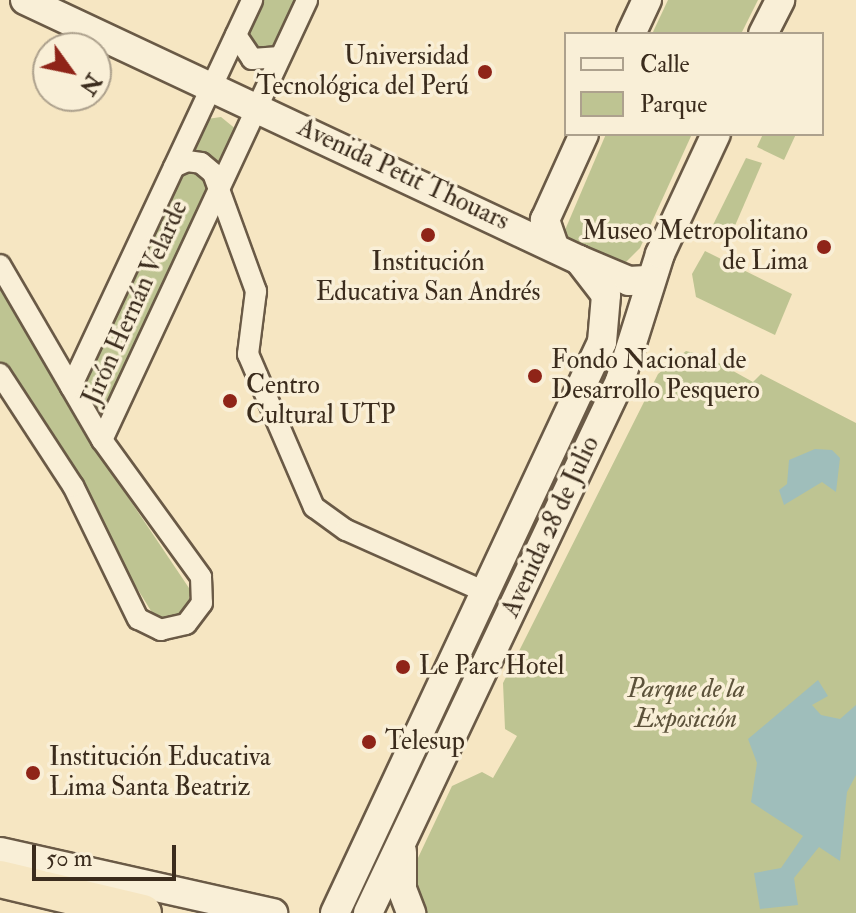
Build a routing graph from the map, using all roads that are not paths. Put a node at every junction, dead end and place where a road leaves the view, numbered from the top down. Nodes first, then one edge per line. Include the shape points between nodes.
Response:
1 (25, 0) edge
2 (252, 0) edge
3 (307, 0) edge
4 (647, 0) edge
5 (780, 0) edge
6 (632, 32) edge
7 (764, 32) edge
8 (236, 35) junction
9 (280, 57) junction
10 (211, 88) junction
11 (256, 107) junction
12 (583, 136) edge
13 (715, 136) edge
14 (174, 167) junction
15 (216, 187) junction
16 (554, 246) junction
17 (579, 260) junction
18 (0, 265) edge
19 (651, 280) junction
20 (0, 374) edge
21 (71, 387) junction
22 (102, 440) junction
23 (485, 592) junction
24 (406, 832) junction
25 (0, 852) edge
26 (0, 879) edge
27 (143, 913) edge
28 (273, 913) edge
29 (335, 913) edge
30 (368, 913) edge
31 (411, 913) edge

1 - 10 main road, Avenida Petit Thouars
2 - 8 street, Jirón Hernán Velarde
3 - 9 street, Jirón Hernán Velarde
4 - 6 main road
5 - 7 main road
8 - 9 street via 252,59
8 - 10 street, Jirón Hernán Velarde
9 - 11 street, Jirón Hernán Velarde
10 - 11 main road, Avenida Petit Thouars
10 - 14 street, Jirón Hernán Velarde
11 - 15 street, Jirón Hernán Velarde
11 - 16 main road, Avenida Petit Thouars
12 - 16 main road via 545,220
13 - 19 main road, Avenida 28 de Julio
14 - 15 street, Jirón Hernán Velarde via 187,161 201,163 213,173
14 - 21 street, Jirón Hernán Velarde
15 - 22 street, Jirón Hernán Velarde
15 - 23 street, Jirón Hernán Velarde via 256,291 248,354 305,493 326,518 346,530
16 - 17 main road, Avenida Petit Thouars
17 - 19 main road, Avenida Petit Thouars via 629,281
17 - 23 main road, Avenida 28 de Julio via 606,295 604,335
18 - 21 street, Jirón Hernán Velarde
19 - 24 main road, Avenida 28 de Julio via 620,381
20 - 22 street, Jirón Hernán Velarde via 73,486 108,549 130,608 149,627 174,629 196,615 204,590 201,577
21 - 22 street, Jirón Hernán Velarde
23 - 29 main road, Avenida 28 de Julio
24 - 30 main road, Avenida 28 de Julio
24 - 31 main road via 400,870
25 - 28 main road
26 - 27 highway

